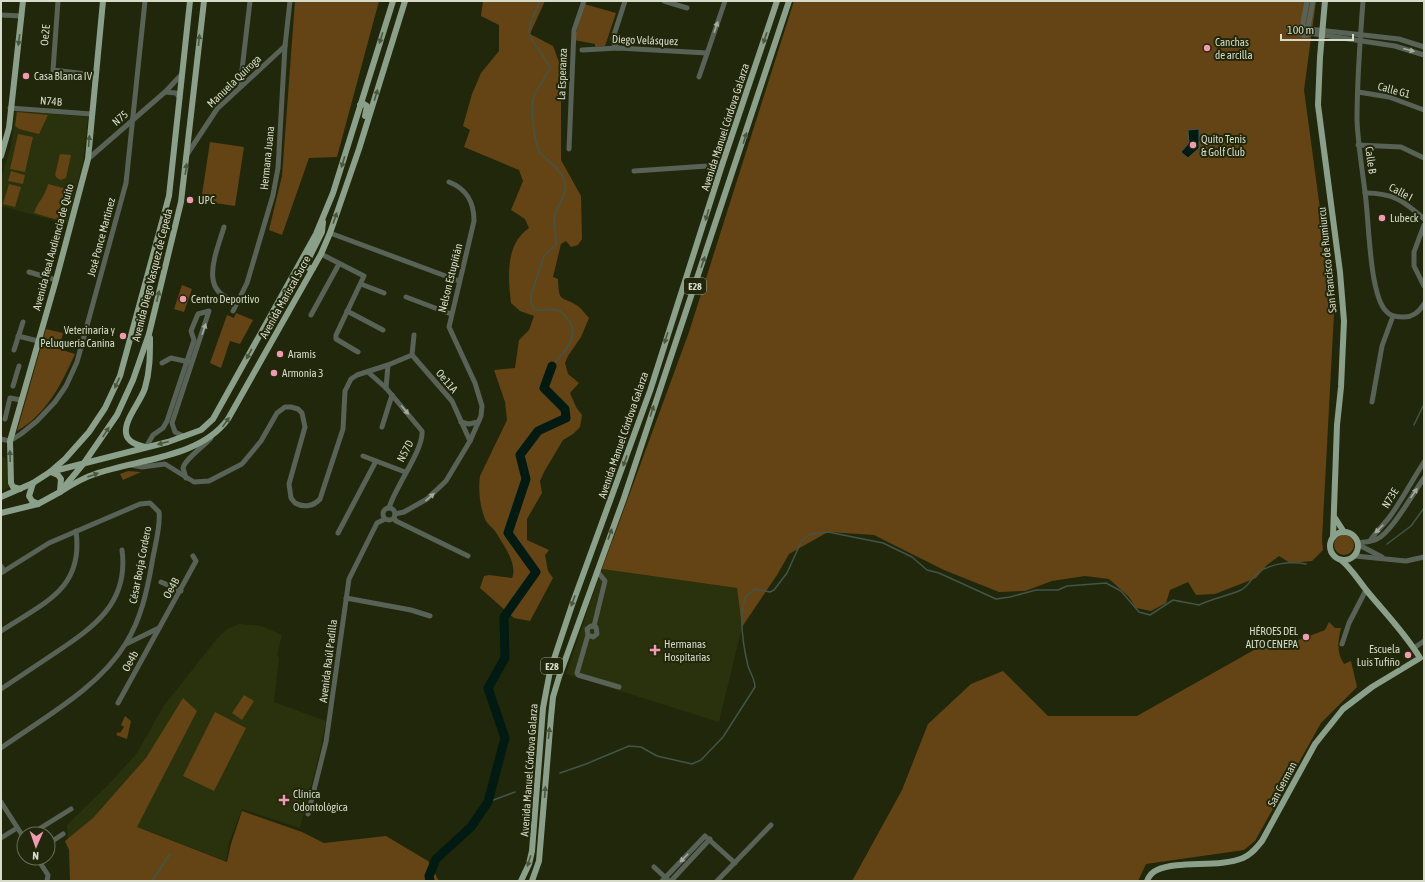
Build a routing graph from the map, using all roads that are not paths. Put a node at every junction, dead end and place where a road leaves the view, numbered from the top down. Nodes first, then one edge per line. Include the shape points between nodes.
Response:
1 (23, 1) edge
2 (58, 1) edge
3 (103, 1) edge
4 (145, 1) edge
5 (190, 1) edge
6 (204, 1) edge
7 (250, 1) edge
8 (290, 1) edge
9 (393, 1) edge
10 (405, 1) edge
11 (584, 1) edge
12 (625, 1) edge
13 (664, 1) edge
14 (724, 1) edge
15 (777, 1) edge
16 (790, 1) edge
17 (1307, 1) edge
18 (1313, 1) edge
19 (1325, 1) edge
20 (1363, 1) edge
21 (687, 8) dead end
22 (1, 15) edge
23 (22, 16) junction
24 (1302, 28) junction
25 (1311, 31) junction
26 (1330, 34) junction
27 (1361, 35) junction
28 (1360, 42) junction
29 (285, 46) junction
30 (1424, 47) edge
31 (618, 48) junction
32 (582, 50) dead end
33 (707, 53) junction
34 (1424, 55) edge
35 (183, 74) junction
36 (95, 75) junction
37 (699, 76) dead end
38 (240, 88) junction
39 (165, 92) junction
40 (1358, 92) junction
41 (180, 98) junction
42 (360, 106) junction
43 (10, 108) junction
44 (1424, 110) edge
45 (91, 114) junction
46 (133, 119) junction
47 (1358, 145) junction
48 (2, 147) edge
49 (359, 149) junction
50 (569, 150) dead end
51 (188, 153) junction
52 (1, 156) edge
53 (1424, 158) edge
54 (88, 159) junction
55 (722, 165) junction
56 (634, 171) dead end
57 (449, 182) dead end
58 (1365, 193) junction
59 (324, 214) junction
60 (1424, 220) edge
61 (1424, 225) edge
62 (224, 227) dead end
63 (1422, 231) edge
64 (330, 233) junction
65 (321, 254) junction
66 (339, 264) junction
67 (313, 268) junction
68 (29, 272) dead end
69 (56, 280) junction
70 (459, 281) junction
71 (361, 284) junction
72 (1424, 286) edge
73 (384, 293) dead end
74 (680, 296) junction
75 (406, 297) dead end
76 (690, 300) junction
77 (238, 301) junction
78 (1424, 304) edge
79 (233, 311) dead end
80 (347, 311) junction
81 (451, 314) junction
82 (311, 315) dead end
83 (1393, 316) junction
84 (23, 322) dead end
85 (383, 330) dead end
86 (149, 334) junction
87 (414, 335) dead end
88 (18, 336) junction
89 (38, 341) junction
90 (197, 341) junction
91 (14, 350) dead end
92 (358, 352) dead end
93 (412, 355) junction
94 (660, 358) junction
95 (668, 361) junction
96 (189, 362) junction
97 (162, 363) dead end
98 (19, 366) dead end
99 (388, 366) junction
100 (368, 372) junction
101 (17, 376) junction
102 (27, 378) junction
103 (13, 386) dead end
104 (386, 388) junction
105 (392, 395) junction
106 (21, 400) junction
107 (1372, 402) dead end
108 (174, 408) junction
109 (5, 419) dead end
110 (461, 422) junction
111 (478, 422) junction
112 (382, 427) dead end
113 (183, 436) junction
114 (211, 438) junction
115 (1, 439) edge
116 (10, 441) junction
117 (470, 441) junction
118 (146, 447) junction
119 (363, 456) dead end
120 (376, 461) junction
121 (1424, 462) edge
122 (84, 463) junction
123 (128, 464) junction
124 (1421, 471) edge
125 (50, 472) junction
126 (405, 472) junction
127 (1424, 478) edge
128 (187, 479) junction
129 (33, 483) junction
130 (20, 489) junction
131 (60, 492) junction
132 (1, 497) edge
133 (38, 504) junction
134 (389, 508) junction
135 (1, 513) edge
136 (1392, 514) junction
137 (395, 516) junction
138 (1335, 518) junction
139 (1397, 518) junction
140 (385, 519) junction
141 (76, 531) junction
142 (1344, 532) junction
143 (338, 533) dead end
144 (1333, 537) junction
145 (1370, 542) junction
146 (1358, 544) junction
147 (122, 550) dead end
148 (193, 556) dead end
149 (468, 556) dead end
150 (1354, 557) junction
151 (1424, 557) edge
152 (1385, 559) junction
153 (1341, 560) junction
154 (587, 565) junction
155 (1, 566) edge
156 (597, 571) junction
157 (3, 572) edge
158 (1356, 575) junction
159 (161, 582) dead end
160 (1366, 590) junction
161 (181, 591) junction
162 (346, 598) junction
163 (430, 616) dead end
164 (594, 626) junction
165 (159, 628) junction
166 (1, 631) edge
167 (588, 635) junction
168 (1424, 641) edge
169 (126, 644) junction
170 (1342, 644) dead end
171 (1414, 648) junction
172 (1422, 660) edge
173 (619, 687) dead end
174 (1, 689) edge
175 (118, 703) dead end
176 (1, 748) edge
177 (1, 802) edge
178 (71, 809) dead end
179 (308, 814) dead end
180 (771, 825) dead end
181 (16, 826) edge
182 (44, 826) edge
183 (16, 829) edge
184 (63, 834) dead end
185 (1, 838) edge
186 (56, 839) edge
187 (735, 863) junction
188 (42, 866) edge
189 (654, 867) dead end
190 (48, 879) edge
191 (667, 880) edge
192 (521, 881) edge
193 (532, 881) edge
194 (716, 881) edge
195 (1147, 881) edge

1 - 23 main road
2 - 36 street, Oe2E via 53,70
3 - 36 main road, Avenida Real Audiencia de Quito
4 - 46 street, José Ponce Martinez
5 - 35 main road, Avenida Diego Vasquez de Cepeda
51 -> 6 main road, Avenida Diego Vasquez de Cepeda
7 - 38 street
8 - 29 street, Hermana Juana
9 -> 42 main road, Avenida Mariscal Sucre
49 -> 10 main road, Avenida Mariscal Sucre
11 - 50 street, La Esperanza via 574,30
12 - 31 street via 613,38
13 - 21 street
33 -> 14 street
15 -> 55 main road, Avenida Manuel Córdova Galarza / E28
76 -> 16 main road, Avenida Manuel Córdova Galarza / E28
17 - 24 street
18 - 25 street
19 - 138 main road, San Francisco de Rumiurcu via 1318,104 1344,321 1337,425
20 - 27 street, Calle B
22 - 23 street
23 -> 43 main road
24 - 25 street
24 - 25 street via 1303,34
25 - 26 street
26 - 27 street
26 - 28 street
27 - 28 street, Calle B
27 - 30 street via 1399,39
28 -> 34 street via 1396,46
28 - 40 street, Calle B
29 - 38 street, Manuela Quiroga
29 - 77 street, Hermana Juana via 278,168 274,195 247,283
31 - 32 street, Diego Velásquez
31 - 33 street, Diego Velásquez
33 - 37 street
35 - 39 street, N75
35 - 41 main road, Avenida Diego Vasquez de Cepeda
36 - 45 main road, Avenida Real Audiencia de Quito
38 - 51 street, Manuela Quiroga via 218,108
39 - 41 street via 176,93
39 - 46 street, N75
40 - 44 street, Calle G1 via 1389,97
40 - 47 street, Calle B
41 -> 125 main road, Avenida Diego Vasquez de Cepeda via 169,196 120,376 105,408 89,432
42 - 49 main road via 364,104 368,108 359,136
42 -> 59 main road, Avenida Mariscal Sucre
43 - 45 street, N74B
43 - 48 main road via 8,128
54 -> 45 main road, Avenida Real Audiencia de Quito
46 - 54 street, N75
46 - 116 street, José Ponce Martinez via 126,183 75,367 66,386 49,409
47 - 53 street via 1401,147
47 - 58 street, Calle B
48 - 52 main road
64 -> 49 main road, Avenida Mariscal Sucre
86 -> 51 main road, Avenida Diego Vasquez de Cepeda via 181,202
54 - 69 main road, Avenida Real Audiencia de Quito
55 - 56 street
55 -> 74 main road, Avenida Manuel Córdova Galarza / E28
57 - 70 street, Nelson Estupiñán via 459,186 466,193 474,209 474,221
58 - 60 street, Calle I via 1382,193 1395,198 1408,205
58 - 83 street, Calle B via 1373,275 1379,300 1385,311
59 - 67 main road via 322,232 306,264 308,268
59 -> 113 main road, Avenida Mariscal Sucre via 316,234 213,419 201,430
61 - 63 street
62 - 77 street via 214,262 214,283 220,295
63 - 72 street via 1414,252 1414,266
64 - 65 main road, Avenida Mariscal Sucre
64 - 70 street
65 - 66 street
65 - 67 main road, Avenida Mariscal Sucre
66 - 71 street via 364,276
66 - 82 street
114 -> 67 main road, Avenida Mariscal Sucre via 228,419
68 - 69 street
69 - 89 main road, Avenida Real Audiencia de Quito
70 - 81 street, Nelson Estupiñán
71 - 73 street
71 - 80 street
74 - 76 main road
74 -> 94 main road, Avenida Manuel Córdova Galarza / E28
75 - 81 street
76 - 95 main road, Avenida Manuel Córdova Galarza / E28
77 - 79 street, Hermana Juana
78 - 83 street via 1410,317
80 - 85 street
80 - 92 street via 336,339
81 - 111 street, Nelson Estupiñán via 449,327 467,364 482,406
83 - 107 street via 1382,346
84 - 88 street
86 - 118 main road via 149,370 145,389 126,430 130,441
122 -> 86 main road, Avenida Diego Vasquez de Cepeda via 117,415 133,380
87 - 93 street
88 - 89 street
88 - 91 street
89 - 102 main road, Avenida Real Audiencia de Quito
90 -> 90 street via 208,312 198,314 192,331
90 - 96 street
93 - 99 street
93 - 110 street, Oe11A via 452,401
94 - 95 main road
94 -> 154 main road, Avenida Manuel Córdova Galarza / E28
156 -> 95 main road, Avenida Manuel Córdova Galarza / E28 via 624,498
96 - 97 street via 171,358
96 - 108 street
98 - 101 street
99 - 100 street
99 - 104 street
100 - 104 street, N57D
100 - 128 street via 351,379 345,391 343,429 317,503 298,505 291,498 289,491 305,427 302,413 291,407 285,407 277,413 261,441 242,464 209,481 194,482
101 - 102 street
101 - 103 street
102 - 106 main road, Avenida Real Audiencia de Quito
104 - 105 street, N57D
105 - 112 street
105 -> 126 street, N57D via 422,431 423,438
106 - 109 street via 10,398
106 - 116 main road, Avenida Real Audiencia de Quito
108 - 113 street via 172,428
108 - 118 street via 166,423 153,435
110 - 111 street
110 - 117 street, Oe11A
111 - 117 street, Nelson Estupiñán
113 -> 118 main road, Avenida Mariscal Sucre
114 - 123 main road, Avenida Mariscal Sucre via 184,450
114 - 128 street via 201,450 184,463 183,471
115 - 116 street
130 -> 116 main road, Avenida Real Audiencia de Quito via 13,487 11,483
137 -> 117 street, Nelson Estupiñán via 416,506 436,491 455,468
118 - 122 main road, Avenida Mariscal Sucre
119 - 120 street
120 - 126 street
120 - 143 street
121 - 124 street, N73E
122 - 125 main road, Avenida Mariscal Sucre
122 - 131 main road, Avenida Diego Vasquez de Cepeda
123 - 128 street via 142,467 165,464
131 -> 123 main road, Avenida Mariscal Sucre via 83,479
124 - 136 street, N73E
125 - 129 main road, Avenida Diego Vasquez de Cepeda
125 - 131 main road via 61,479
126 - 134 street, N57D
139 -> 127 street, N73E
129 - 130 main road, Avenida Diego Vasquez de Cepeda
129 - 133 main road via 29,496
130 - 132 main road, Avenida Diego Vasquez de Cepeda
131 - 133 main road, Avenida Diego Vasquez de Cepeda
133 - 135 main road, Avenida Diego Vasquez de Cepeda
134 - 137 street via 393,509
134 - 140 street via 383,512
136 - 139 street
136 -> 145 street, N73E
137 - 140 street via 389,520
137 - 149 street via 396,521
138 - 142 main road
138 - 144 main road, San Francisco de Rumiurcu
139 - 145 street, N73E via 1382,536
140 - 162 street, Avenida Raúl Padilla via 378,523 349,579
141 - 157 street via 49,543
141 - 166 street via 76,560 65,585 52,598
141 - 169 street, César Borja Cordero via 144,503 153,505 159,512 148,589
142 - 144 main road
142 - 146 main road via 1351,533
144 - 153 main road via 1330,550
145 - 146 street, N73E
146 - 150 main road
146 - 152 street
147 - 174 street via 120,586 108,610 83,635
148 - 161 street, Oe4B via 196,561
150 - 152 street
150 - 153 main road via 1350,560
150 - 158 main road
151 - 152 street via 1406,560
153 - 158 main road
154 - 156 main road
154 -> 192 main road, Avenida Manuel Córdova Galarza / E28 via 550,671 543,708 532,852
155 - 157 street
156 - 164 street via 606,581
193 -> 156 main road, Avenida Manuel Córdova Galarza / E28 via 539,861 554,697
158 - 160 main road
159 - 161 street
160 - 170 street via 1349,623
160 - 171 main road
161 - 165 street, Oe4B
162 - 163 street
162 - 179 street, Avenida Raúl Padilla via 326,742
164 - 167 street via 587,628
164 - 167 street via 597,634 593,637
165 - 169 street
165 - 175 street, Oe4b
167 - 173 street via 577,673
168 - 171 street
169 - 176 street, César Borja Cordero via 103,672 83,690
171 - 172 main road
172 - 195 main road, San German via 1372,688 1343,709 1315,744 1262,841 1253,851 1242,858 1163,868 1152,873
177 - 181 street
178 - 182 street
180 - 187 street
183 - 185 street
184 - 186 street
187 - 191 street via 710,840
187 - 194 street
188 - 190 street
189 - 191 street

